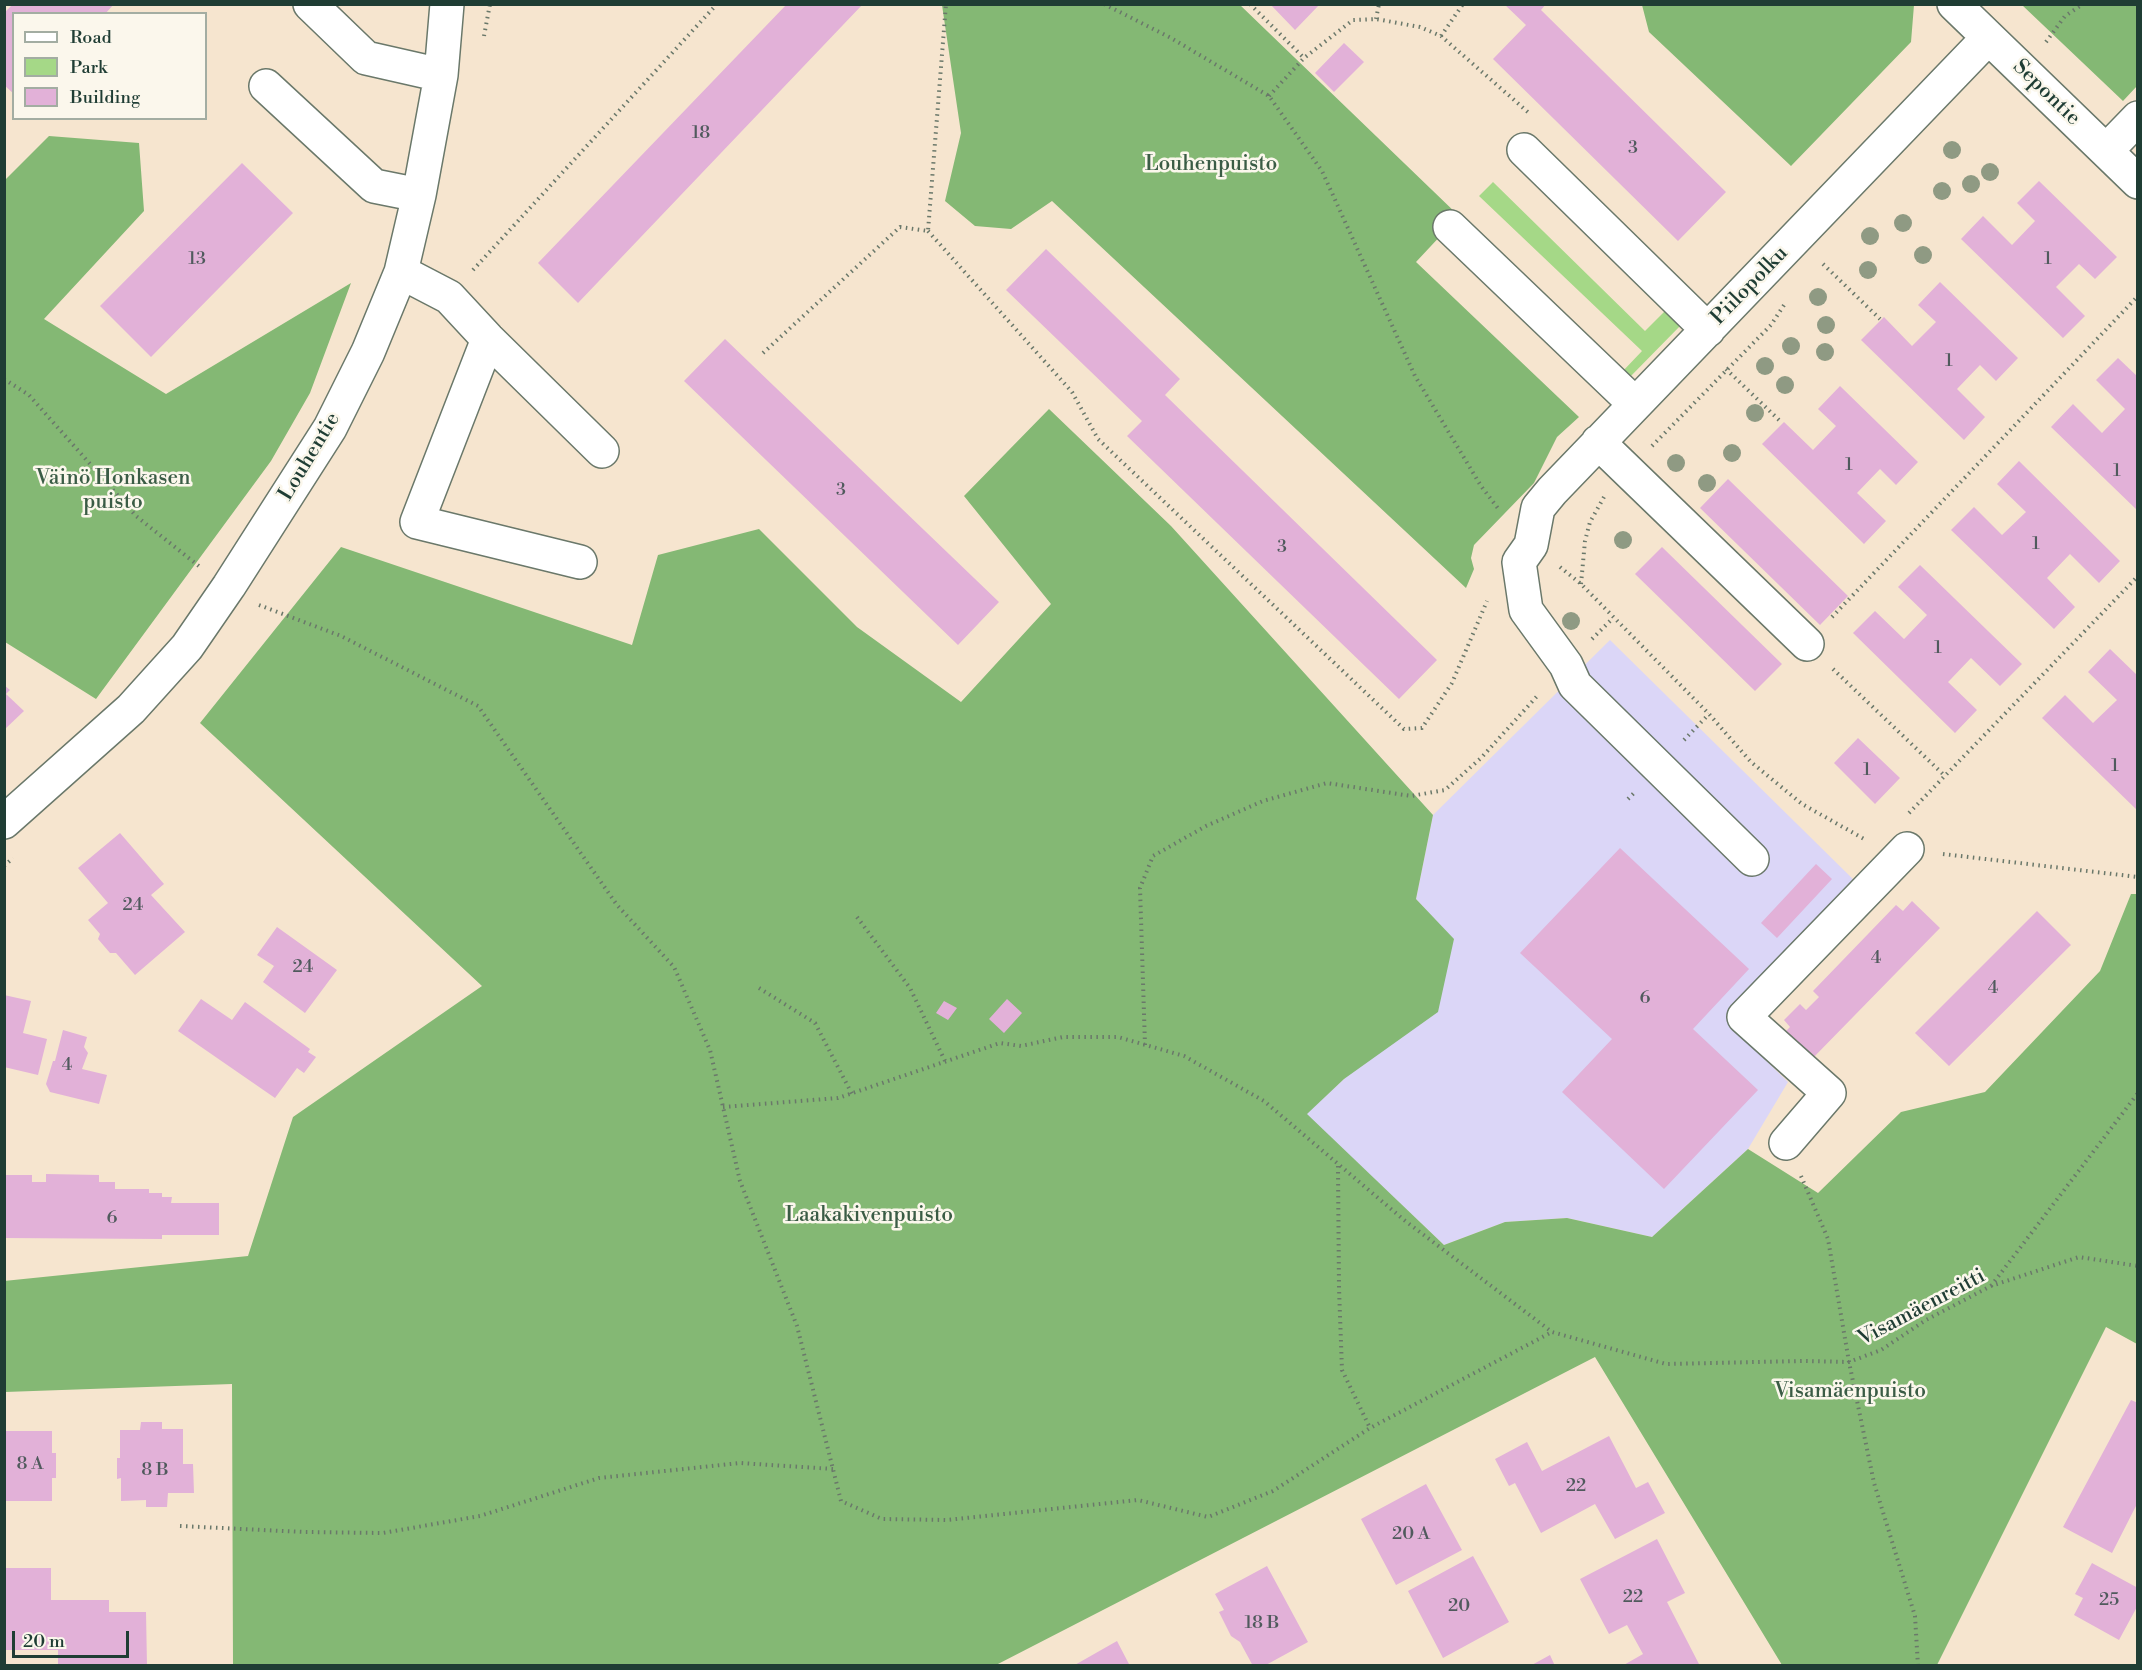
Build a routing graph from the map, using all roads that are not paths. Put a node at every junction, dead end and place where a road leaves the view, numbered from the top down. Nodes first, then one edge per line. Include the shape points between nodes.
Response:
1 (310, 4) edge
2 (447, 4) edge
3 (1954, 4) edge
4 (1988, 38) junction
5 (441, 75) junction
6 (266, 86) dead end
7 (2138, 118) edge
8 (1524, 150) dead end
9 (2106, 151) junction
10 (2138, 183) edge
11 (419, 195) junction
12 (1450, 227) dead end
13 (401, 272) junction
14 (1702, 336) junction
15 (488, 339) junction
16 (1635, 404) junction
17 (1598, 442) junction
18 (603, 451) dead end
19 (580, 562) dead end
20 (1807, 644) road end
21 (4, 822) edge
22 (1907, 849) dead end
23 (1752, 859) dead end
24 (1786, 1143) road end

1 - 5 street via 366,58
2 - 5 street, Louhentie
3 - 4 street, Sepontie
4 - 9 street, Sepontie
4 - 14 street, Piilopolku
5 - 11 street, Louhentie
6 - 11 street via 374,186
7 - 9 street
8 - 14 street
9 - 10 street, Sepontie
11 - 13 street, Louhentie
12 - 16 street
13 - 15 street via 449,297
13 - 21 street, Louhentie via 368,352 330,428 187,647 130,709
14 - 16 street, Piilopolku
15 - 18 street
15 - 19 street via 417,522
16 - 17 street, Piilopolku
17 - 20 street
17 - 23 street, Piilopolku via 1538,508 1525,553 1526,610 1566,665 1575,685
22 - 24 street via 1744,1017 1829,1093

